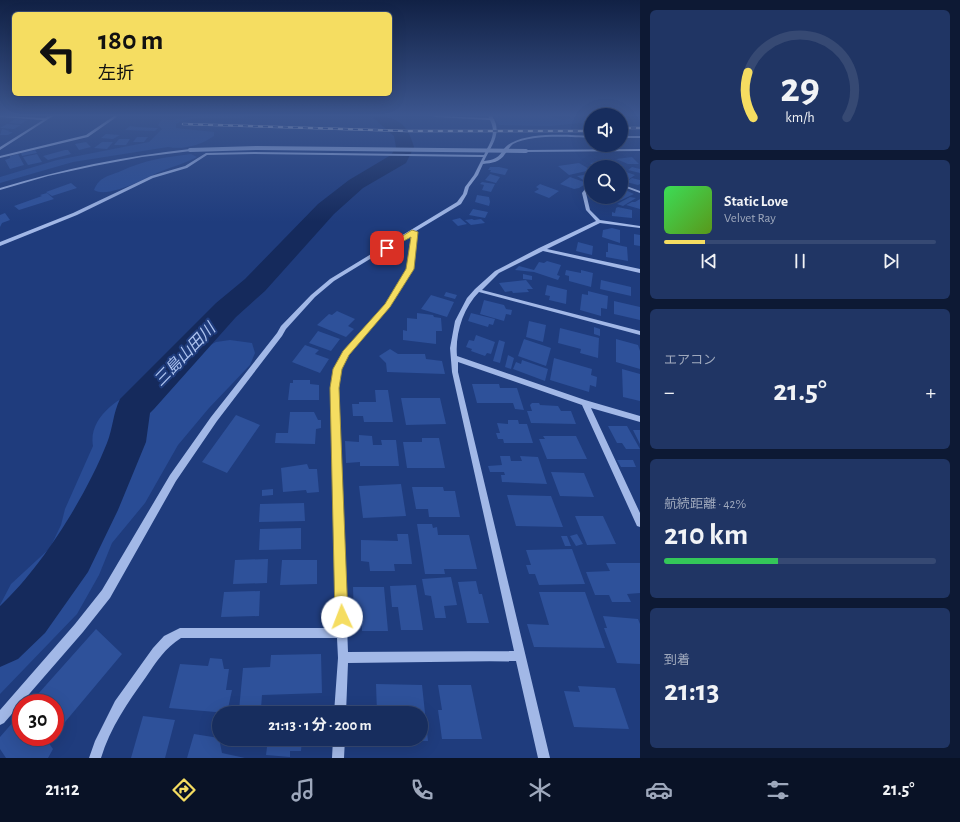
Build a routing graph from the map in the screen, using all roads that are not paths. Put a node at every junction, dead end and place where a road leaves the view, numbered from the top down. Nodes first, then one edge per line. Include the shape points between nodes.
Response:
1 (20, 151) edge
2 (180, 151) edge
3 (486, 151) edge
4 (505, 151) edge
5 (0, 156) edge
6 (483, 159) junction
7 (628, 188) edge
8 (0, 189) edge
9 (640, 192) edge
10 (587, 204) edge
11 (599, 221) junction
12 (640, 227) edge
13 (414, 232) junction
14 (0, 244) edge
15 (541, 249) junction
16 (640, 271) edge
17 (477, 290) junction
18 (640, 333) edge
19 (454, 358) junction
20 (585, 402) junction
21 (640, 419) edge
22 (640, 523) edge
23 (342, 633) junction
24 (520, 656) junction
25 (343, 658) junction
26 (340, 706) edge
27 (0, 719) edge
28 (339, 746) edge
29 (95, 758) edge
30 (338, 758) edge
31 (544, 758) edge

1 - 5 street
2 - 8 street, bridge via 92,164
3 - 6 street
4 - 6 street via 496,161
6 - 13 street via 459,204
6 - 14 street via 268,153 206,154 186,167 152,178 75,214
7 - 9 street
10 - 11 street via 588,210
11 - 12 street
11 - 15 street
13 - 23 street via 410,269 399,289 346,353 337,369 334,396
13 - 27 street via 332,280 283,328 173,478 106,594 80,628
15 - 16 street
15 - 17 street via 503,268
17 - 18 street
17 - 19 street via 458,321 453,348
19 - 20 street
19 - 24 street via 455,372
20 - 21 street
20 - 22 street
23 - 25 street
23 - 29 street via 180,633 168,640 157,652 119,705
24 - 25 street
24 - 31 street
25 - 26 street
28 - 30 street

